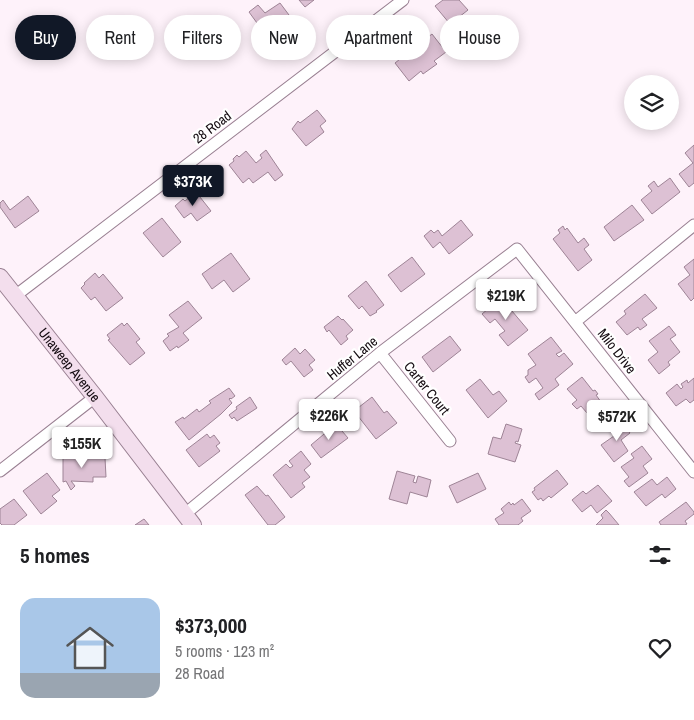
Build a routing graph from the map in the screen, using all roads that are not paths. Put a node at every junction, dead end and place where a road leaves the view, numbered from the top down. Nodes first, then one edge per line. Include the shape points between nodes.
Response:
1 (403, 0) edge
2 (694, 225) edge
3 (518, 249) joint
4 (0, 277) edge
5 (15, 296) junction
6 (575, 322) junction
7 (380, 353) junction
8 (96, 397) junction
9 (450, 441) dead end
10 (0, 471) edge
11 (694, 472) edge
12 (189, 519) edge

1 - 5 street, 28 Road
2 - 6 street
3 - 6 street, Milo Drive
3 - 7 street, Huffer Lane
4 - 5 main road, Unaweep Avenue
5 - 8 main road, Unaweep Avenue
6 - 11 street, Milo Drive
7 - 9 street, Carter Court
7 - 12 street, Huffer Lane
8 - 10 street
8 - 12 main road, Unaweep Avenue

